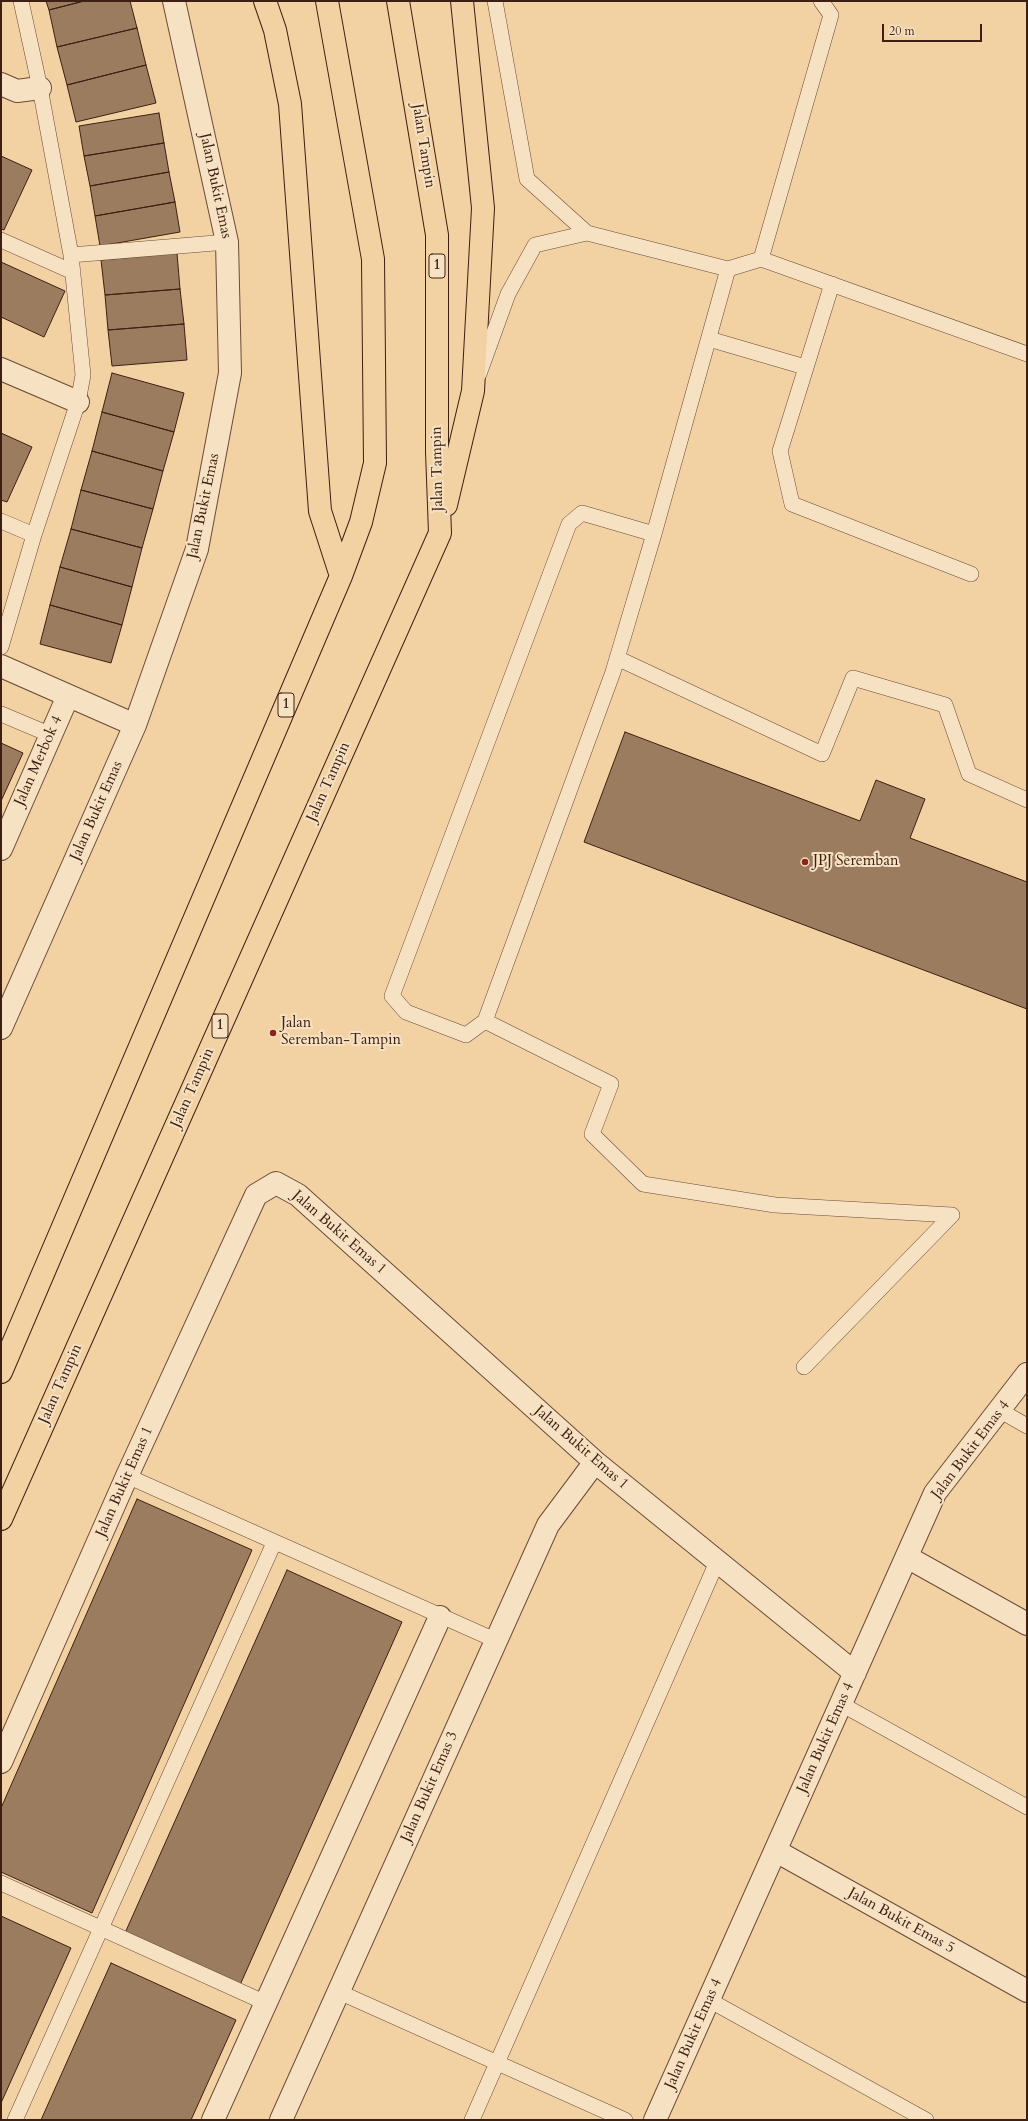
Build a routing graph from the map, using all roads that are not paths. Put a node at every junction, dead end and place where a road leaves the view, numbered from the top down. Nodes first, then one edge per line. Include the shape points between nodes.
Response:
1 (21, 1) edge
2 (174, 1) edge
3 (265, 1) edge
4 (327, 1) edge
5 (398, 1) edge
6 (462, 1) edge
7 (495, 1) edge
8 (821, 1) edge
9 (1, 84) edge
10 (40, 88) junction
11 (587, 233) junction
12 (1, 240) edge
13 (227, 242) junction
14 (71, 255) junction
15 (761, 259) junction
16 (728, 269) junction
17 (73, 272) junction
18 (832, 284) junction
19 (709, 339) junction
20 (1027, 354) edge
21 (806, 367) junction
22 (1, 369) edge
23 (473, 391) junction
24 (78, 402) junction
25 (1, 520) edge
26 (440, 533) junction
27 (654, 534) junction
28 (34, 535) junction
29 (971, 574) dead end
30 (341, 576) junction
31 (1, 647) edge
32 (617, 658) junction
33 (1, 666) edge
34 (68, 696) junction
35 (1, 714) edge
36 (135, 725) junction
37 (51, 735) junction
38 (1027, 800) edge
39 (1, 849) edge
40 (485, 1021) junction
41 (1, 1028) edge
42 (804, 1367) dead end
43 (1, 1372) edge
44 (1027, 1374) edge
45 (999, 1410) junction
46 (1027, 1426) edge
47 (595, 1462) junction
48 (127, 1476) junction
49 (1, 1519) edge
50 (274, 1543) junction
51 (907, 1556) junction
52 (718, 1562) junction
53 (440, 1617) junction
54 (1027, 1624) edge
55 (495, 1640) junction
56 (855, 1674) junction
57 (841, 1704) junction
58 (1, 1762) edge
59 (1027, 1808) edge
60 (776, 1851) junction
61 (1, 1883) edge
62 (101, 1929) junction
63 (1027, 1991) edge
64 (339, 1992) junction
65 (709, 2000) junction
66 (266, 2003) junction
67 (497, 2062) junction
68 (15, 2120) edge
69 (213, 2120) edge
70 (281, 2120) edge
71 (472, 2120) edge
72 (625, 2120) edge
73 (655, 2120) edge
74 (926, 2120) edge

1 - 10 lane
2 - 13 street, Jalan Bukit Emas
3 - 30 highway via 275,30 290,104 320,511
4 - 30 highway, 1 via 373,259 375,463 361,522
5 - 26 highway, Jalan Tampin / 1 via 437,235 437,452
6 - 23 highway via 483,208
7 - 11 lane via 527,179
8 - 15 lane via 831,15
9 - 10 street via 17,91
10 - 14 lane
11 - 16 lane
11 - 23 lane via 535,245 508,294
12 - 17 lane
13 - 14 lane
13 - 36 street, Jalan Bukit Emas via 230,373 199,541
14 - 17 lane
15 - 16 lane
15 - 18 lane
16 - 19 lane
17 - 24 lane via 83,375
18 - 20 lane
18 - 21 lane
19 - 21 lane
19 - 27 lane
21 - 29 lane via 780,451 792,504
22 - 24 street
23 - 26 highway
24 - 28 lane
25 - 28 lane
26 - 49 highway, Jalan Tampin / 1
27 - 32 lane
27 - 40 lane via 582,513 569,524 392,996 406,1012 466,1035
28 - 31 lane
30 - 43 highway, 1
32 - 38 lane via 822,754 853,678 945,705 969,774
32 - 40 lane
33 - 34 street
34 - 36 street
34 - 37 street, Jalan Merbok 4
35 - 37 lane
36 - 41 street, Jalan Bukit Emas
37 - 39 street, Jalan Merbok 4
40 - 42 lane via 612,1084 592,1134 643,1184 775,1206 952,1215
44 - 45 street, Jalan Bukit Emas 4
45 - 46 lane
45 - 51 street, Jalan Bukit Emas 4 via 935,1494
47 - 48 street, Jalan Bukit Emas 1 via 298,1195 276,1183 256,1195
47 - 52 street, Jalan Bukit Emas 1
47 - 55 street, Jalan Bukit Emas 3 via 548,1525
48 - 50 lane
48 - 58 street, Jalan Bukit Emas 1
50 - 53 lane
50 - 62 lane
51 - 54 street
51 - 56 street, Jalan Bukit Emas 4
52 - 56 street, Jalan Bukit Emas 1
52 - 67 lane
53 - 55 lane
53 - 66 street
55 - 64 street, Jalan Bukit Emas 3
56 - 57 street, Jalan Bukit Emas 4
57 - 59 lane
57 - 60 street, Jalan Bukit Emas 4
60 - 63 street, Jalan Bukit Emas 5
60 - 65 street, Jalan Bukit Emas 4
61 - 62 lane
62 - 66 lane
62 - 68 lane
64 - 67 lane
64 - 70 street, Jalan Bukit Emas 3
65 - 73 street, Jalan Bukit Emas 4
65 - 74 lane
66 - 69 street
67 - 71 lane
67 - 72 lane

